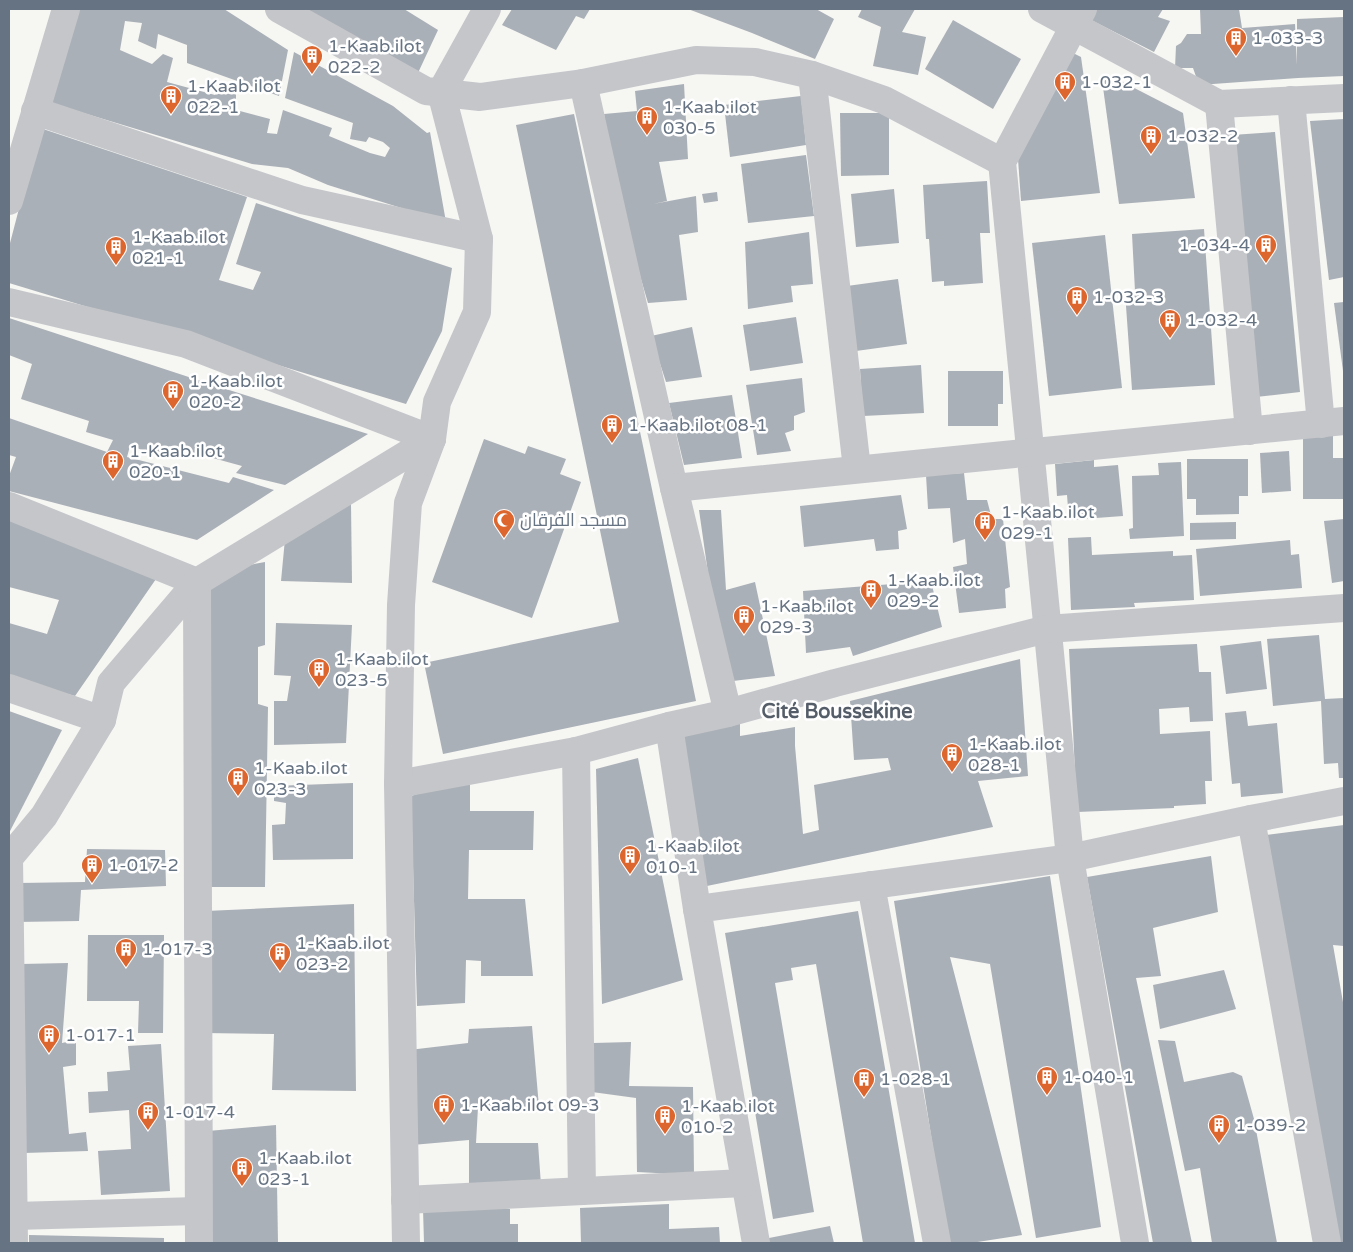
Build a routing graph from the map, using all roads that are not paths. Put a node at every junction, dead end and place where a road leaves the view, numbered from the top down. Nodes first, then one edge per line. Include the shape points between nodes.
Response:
1 (66, 9) edge
2 (279, 9) edge
3 (487, 9) edge
4 (1042, 9) edge
5 (1079, 17) edge
6 (812, 75) junction
7 (583, 82) junction
8 (441, 92) junction
9 (1344, 98) edge
10 (1291, 100) junction
11 (1219, 104) junction
12 (35, 111) junction
13 (1002, 162) junction
14 (9, 201) edge
15 (479, 239) junction
16 (9, 302) edge
17 (1333, 422) edge
18 (1249, 431) junction
19 (432, 439) junction
20 (1032, 452) junction
21 (857, 469) junction
22 (674, 488) junction
23 (9, 506) edge
24 (198, 582) junction
25 (1344, 608) edge
26 (1047, 629) junction
27 (9, 688) edge
28 (728, 713) junction
29 (102, 720) junction
30 (669, 726) junction
31 (576, 751) junction
32 (398, 784) junction
33 (1344, 801) edge
34 (1251, 819) junction
35 (1070, 858) junction
36 (870, 885) junction
37 (697, 909) junction
38 (744, 1183) junction
39 (582, 1191) junction
40 (405, 1200) junction
41 (198, 1211) junction
42 (14, 1216) junction
43 (14, 1243) edge
44 (199, 1243) edge
45 (406, 1243) edge
46 (756, 1243) edge
47 (937, 1243) edge
48 (1135, 1243) edge
49 (1327, 1243) edge

1 - 12 street
2 - 8 street via 426,91
3 - 8 street
4 - 5 street
5 - 11 street
5 - 13 street
6 - 7 street via 755,62 696,60
6 - 13 street via 884,100
6 - 21 street
7 - 8 street via 480,97
7 - 22 street
8 - 15 street
9 - 10 street
10 - 11 street
10 - 17 street
11 - 18 street
12 - 14 street
12 - 15 street via 302,200
13 - 20 street
15 - 19 street via 477,312 437,402
16 - 19 street via 186,344
17 - 18 street
18 - 20 street
19 - 24 street
19 - 32 street via 408,503 401,605
20 - 21 street
20 - 26 street
21 - 22 street
22 - 28 street
23 - 24 street
24 - 29 street via 111,683
24 - 41 street
25 - 26 street
26 - 28 street via 835,682
26 - 35 street
27 - 29 street
28 - 30 street
29 - 42 street via 44,816 9,858
30 - 31 street
30 - 37 street
31 - 32 street
31 - 39 street
32 - 40 street
33 - 34 street
34 - 35 street
34 - 49 street
35 - 36 street
35 - 48 street
36 - 37 street
36 - 47 street
37 - 38 street
38 - 39 street
38 - 46 street
39 - 40 street
40 - 45 street
41 - 42 street
41 - 44 street
42 - 43 street

